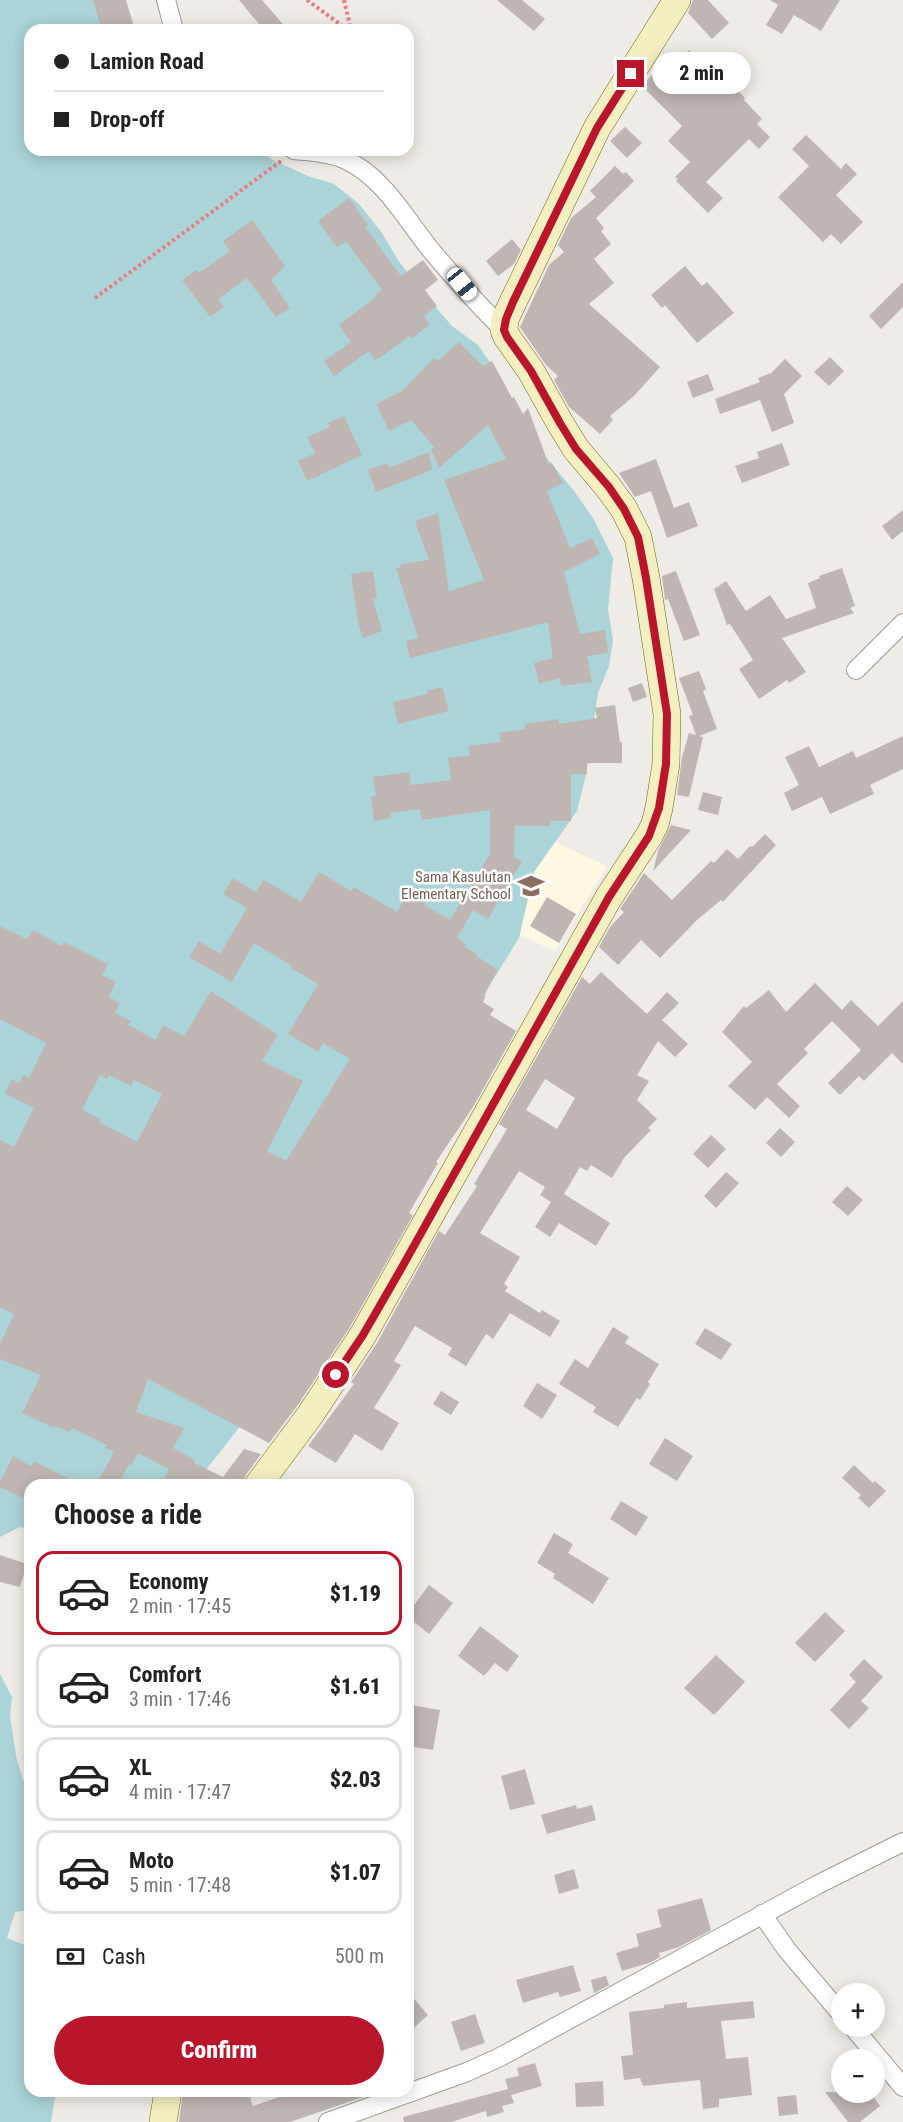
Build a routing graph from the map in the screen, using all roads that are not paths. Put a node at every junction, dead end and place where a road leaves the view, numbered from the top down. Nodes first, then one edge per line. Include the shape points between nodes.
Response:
1 (166, 0) edge
2 (677, 0) edge
3 (172, 24) edge
4 (335, 156) edge
5 (504, 330) junction
6 (903, 623) edge
7 (856, 670) dead end
8 (262, 1479) edge
9 (903, 1842) edge
10 (762, 1914) junction
11 (831, 2002) edge
12 (861, 2037) edge
13 (903, 2087) edge
14 (414, 2091) edge
15 (167, 2097) edge
16 (398, 2097) edge
17 (163, 2122) edge
18 (328, 2122) edge

1 - 3 street
2 - 5 street via 597,128 513,302
4 - 5 street via 380,184 435,255
5 - 8 street via 576,449 609,487 638,537 667,714 666,764 659,808 655,824 609,897 363,1335
6 - 7 street
9 - 10 street
10 - 11 street
10 - 14 street via 500,2057
12 - 13 street
15 - 17 street
16 - 18 street

